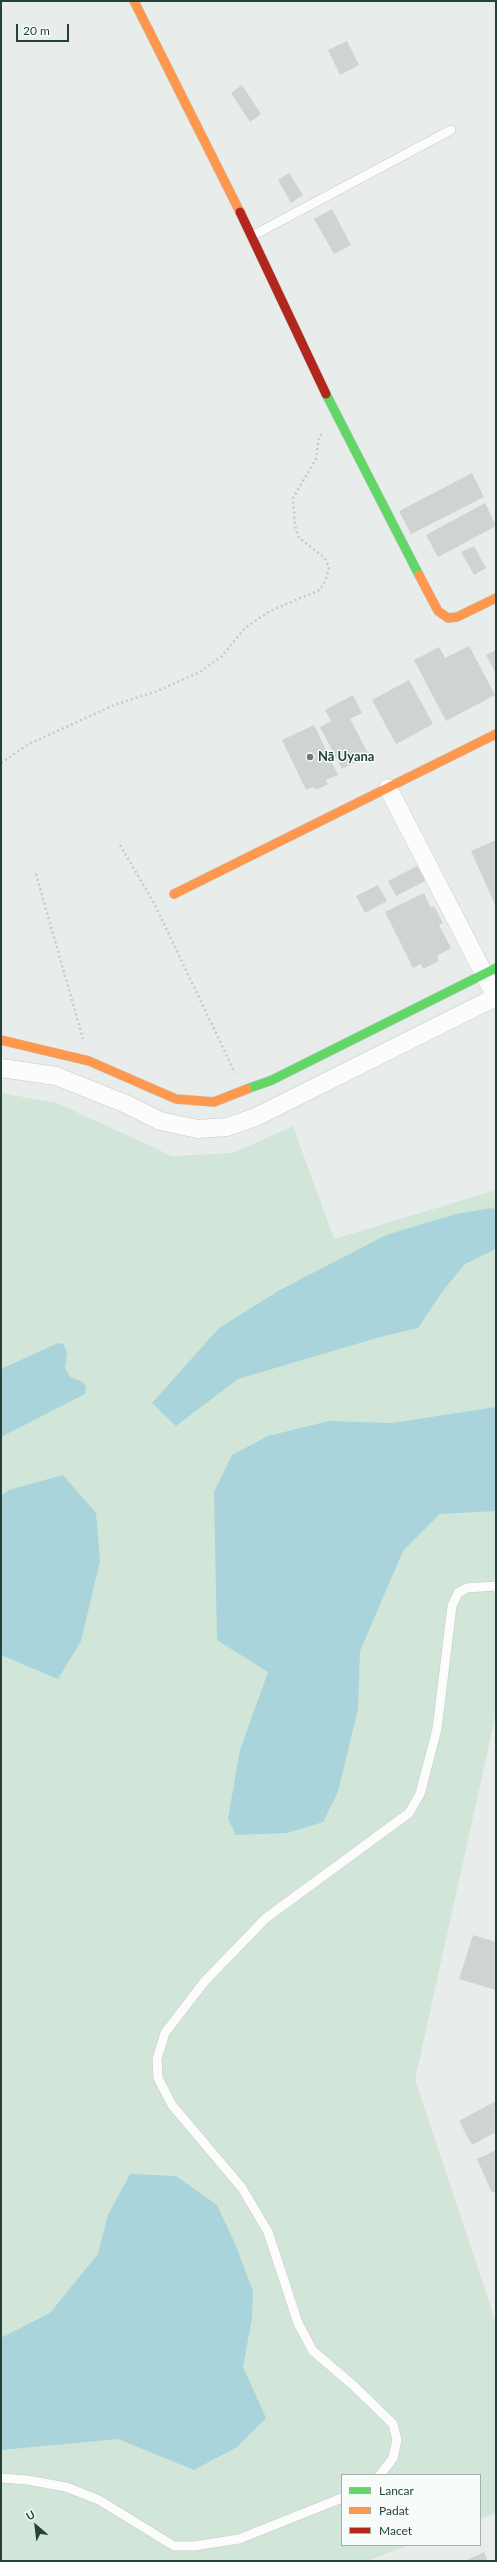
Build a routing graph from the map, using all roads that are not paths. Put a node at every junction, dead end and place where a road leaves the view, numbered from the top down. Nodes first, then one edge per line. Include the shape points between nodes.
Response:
1 (134, 1) edge
2 (451, 130) dead end
3 (252, 236) junction
4 (496, 598) edge
5 (496, 734) edge
6 (388, 788) junction
7 (174, 894) dead end
8 (490, 971) edge
9 (496, 997) edge
10 (1, 1040) edge
11 (1, 1068) edge
12 (496, 1586) edge
13 (381, 2474) edge
14 (1, 2478) edge
15 (341, 2498) edge

1 - 3 street
2 - 3 lane
3 - 4 street via 337,416 442,616 457,617
5 - 6 street
6 - 7 street
6 - 8 street
8 - 9 street
8 - 10 street via 272,1080 214,1102 176,1098 89,1061
9 - 11 street via 256,1117 227,1127 198,1129 160,1121 126,1104 56,1076
12 - 13 lane via 467,1588 458,1593 452,1606 437,1729 420,1794 409,1813 266,1918 204,1982 165,2033 157,2059 158,2078 172,2105 242,2188 268,2232 298,2323 313,2352 354,2386 393,2424 397,2440 393,2458
14 - 15 lane via 66,2487 99,2500 174,2546 194,2546 239,2539

